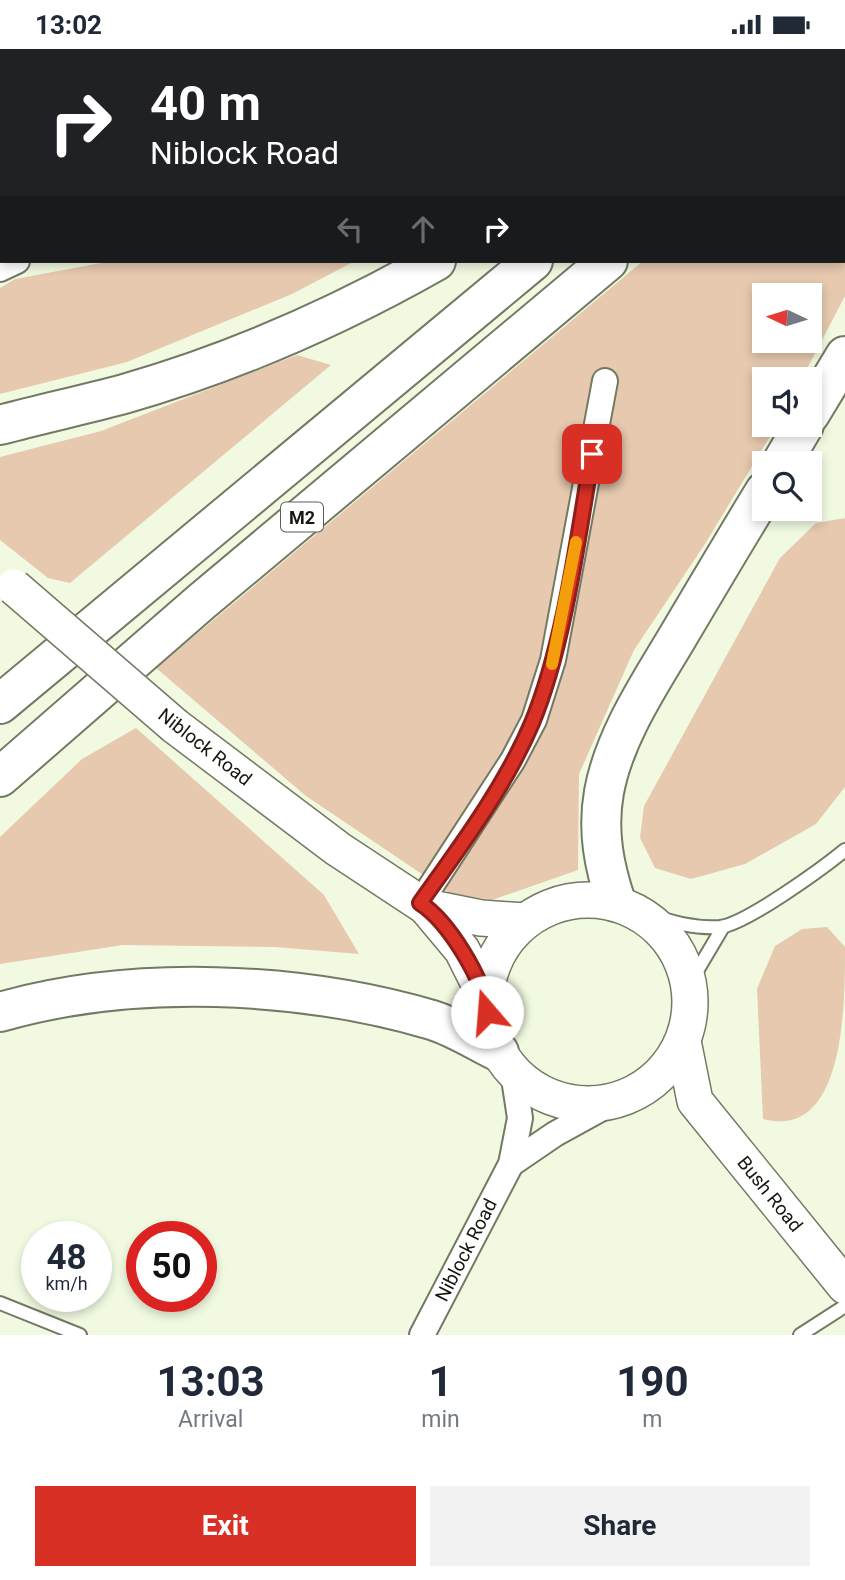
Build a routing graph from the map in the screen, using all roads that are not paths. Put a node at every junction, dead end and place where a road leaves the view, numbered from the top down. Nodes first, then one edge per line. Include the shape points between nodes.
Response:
1 (432, 263) edge
2 (531, 263) edge
3 (606, 263) edge
4 (845, 356) edge
5 (605, 381) dead end
6 (822, 394) edge
7 (0, 425) edge
8 (752, 513) edge
9 (7, 581) edge
10 (0, 704) edge
11 (0, 777) edge
12 (845, 850) edge
13 (423, 905) junction
14 (628, 907) junction
15 (525, 921) junction
16 (723, 927) junction
17 (486, 998) junction
18 (0, 1012) edge
19 (687, 1025) junction
20 (506, 1062) junction
21 (629, 1095) junction
22 (695, 1101) junction
23 (511, 1164) junction
24 (845, 1286) edge
25 (0, 1303) edge
26 (845, 1306) edge
27 (806, 1334) edge
28 (80, 1335) edge
29 (422, 1335) edge

1 - 7 highway via 379,293 241,353 126,393
2 - 10 highway, M2
3 - 11 highway, M2
4 - 6 highway
5 - 13 street via 553,660 534,720
8 - 14 highway via 639,701 613,763 604,792 603,864
9 - 13 main road, Niblock Road, bridge via 175,726 338,849
12 - 16 lane via 809,880
13 - 15 main road, Niblock Road via 481,918
13 - 17 main road, Niblock Road via 462,950
14 - 15 main road via 584,899 553,905
14 - 16 lane via 688,927
14 - 19 main road via 660,927 676,947 688,977
15 - 17 main road via 503,944 491,970
16 - 19 lane via 697,971
17 - 20 main road via 489,1026
18 - 20 highway via 107,993 197,987 284,992 434,1020
19 - 21 main road via 666,1069
19 - 22 main road, Bush Road
20 - 21 main road via 532,1088 554,1098 584,1104
20 - 23 street, Niblock Road via 520,1118
21 - 22 main road via 668,1091
21 - 23 street, Niblock Road via 555,1134
22 - 24 main road, Bush Road
23 - 29 street, Niblock Road
25 - 28 lane
26 - 27 lane

